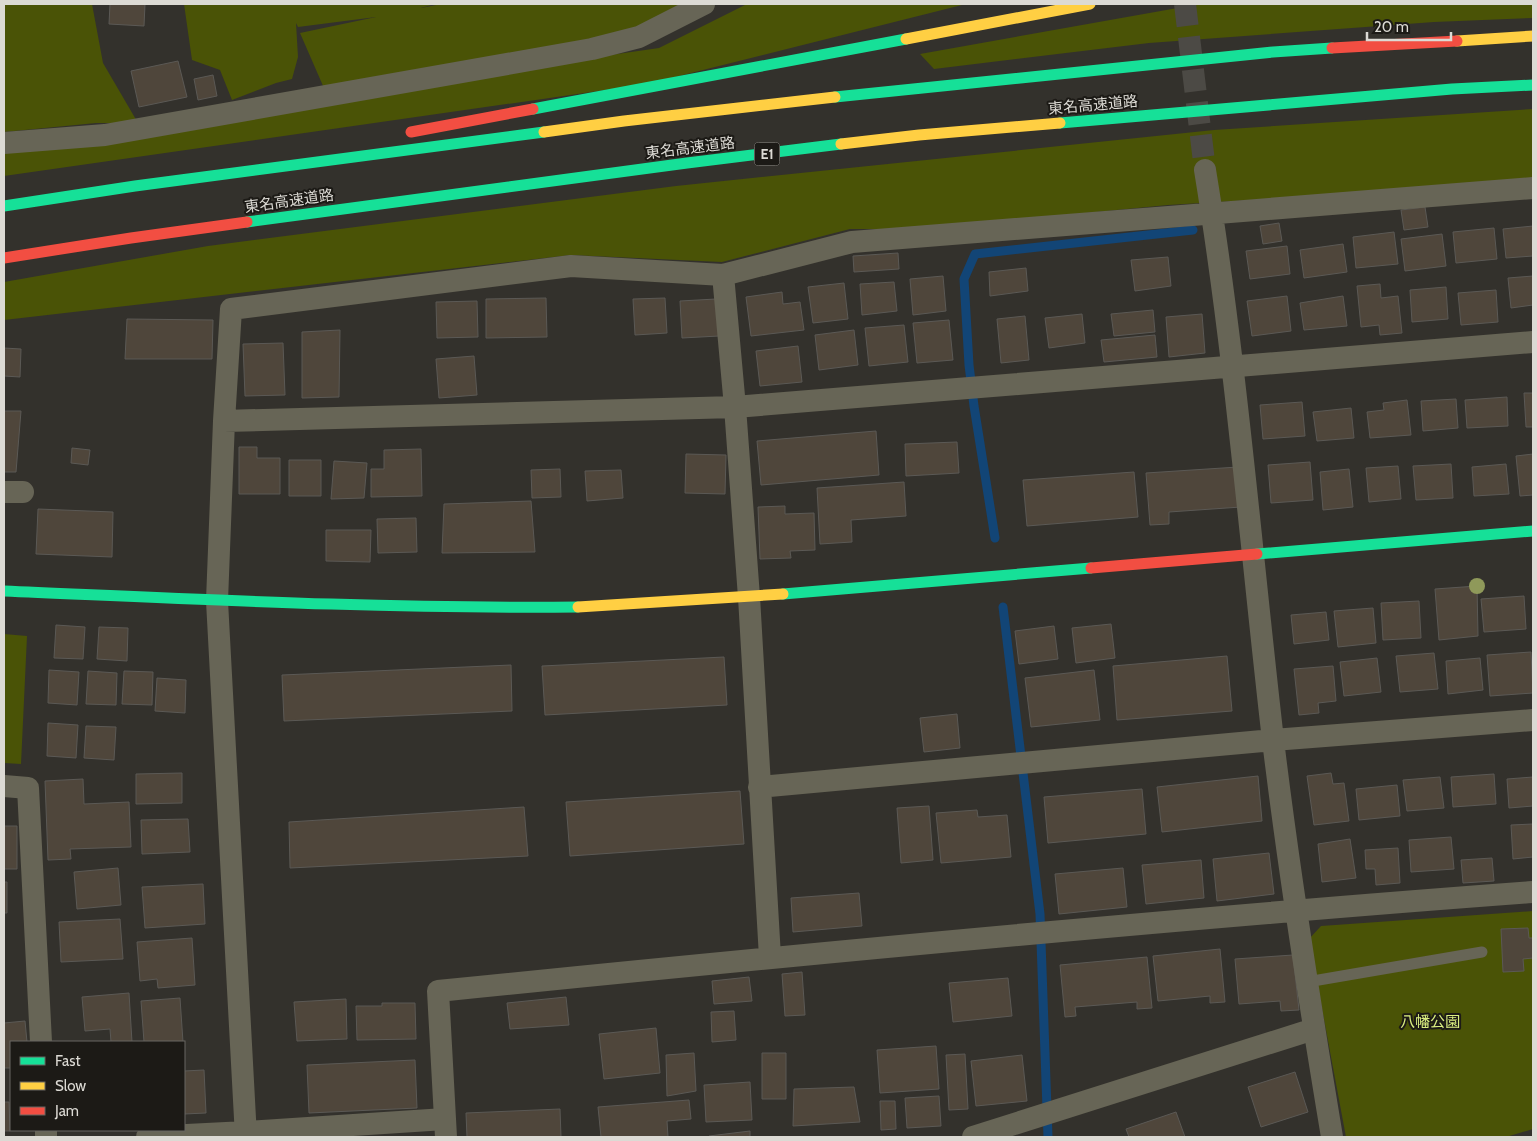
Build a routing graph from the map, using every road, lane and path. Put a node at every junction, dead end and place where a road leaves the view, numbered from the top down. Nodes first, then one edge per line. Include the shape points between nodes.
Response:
1 (704, 4) edge
2 (1090, 4) edge
3 (1533, 36) edge
4 (1533, 85) edge
5 (399, 134) dead end
6 (4, 143) edge
7 (311, 151) dead end
8 (1205, 170) tunnel mouth
9 (135, 186) junction
10 (1533, 188) edge
11 (4, 206) edge
12 (1212, 213) junction
13 (4, 258) edge
14 (723, 275) junction
15 (1533, 342) edge
16 (1233, 366) junction
17 (735, 407) junction
18 (224, 421) junction
19 (1533, 531) edge
20 (1254, 554) junction
21 (4, 591) edge
22 (749, 597) junction
23 (217, 601) junction
24 (1533, 720) edge
25 (1274, 740) junction
26 (4, 786) edge
27 (759, 787) junction
28 (1533, 892) edge
29 (1296, 910) junction
30 (1482, 952) dead end
31 (770, 957) junction
32 (1307, 982) junction
33 (1314, 1028) junction
34 (41, 1041) edge
35 (446, 1128) edge
36 (246, 1135) edge
37 (147, 1137) edge
38 (973, 1137) edge
39 (1332, 1137) edge

1 - 6 street via 639,37 592,49 106,135
2 - 5 main road
3 - 9 main road via 1273,52 964,82 624,121
4 - 13 main road, 東名高速道路 / E1 via 919,135 687,163
7 - 9 main road
8 - 12 street
9 - 11 main road
10 - 12 street
12 - 14 street via 852,242
12 - 16 street
14 - 17 street
14 - 18 street via 572,266 231,309
15 - 16 street
16 - 17 street
16 - 20 street
17 - 18 street
17 - 22 street
18 - 23 street
19 - 20 main road
20 - 22 main road
20 - 25 street
21 - 23 main road
22 - 23 main road via 589,607 484,608
22 - 27 street
23 - 36 street
24 - 25 street
25 - 27 street
25 - 29 street
26 - 34 street via 28,788
27 - 31 street
28 - 29 street
29 - 31 street
29 - 32 street
30 - 32 lane
31 - 35 street via 438,991
32 - 33 street
33 - 38 street
33 - 39 street
35 - 36 street
36 - 37 street

